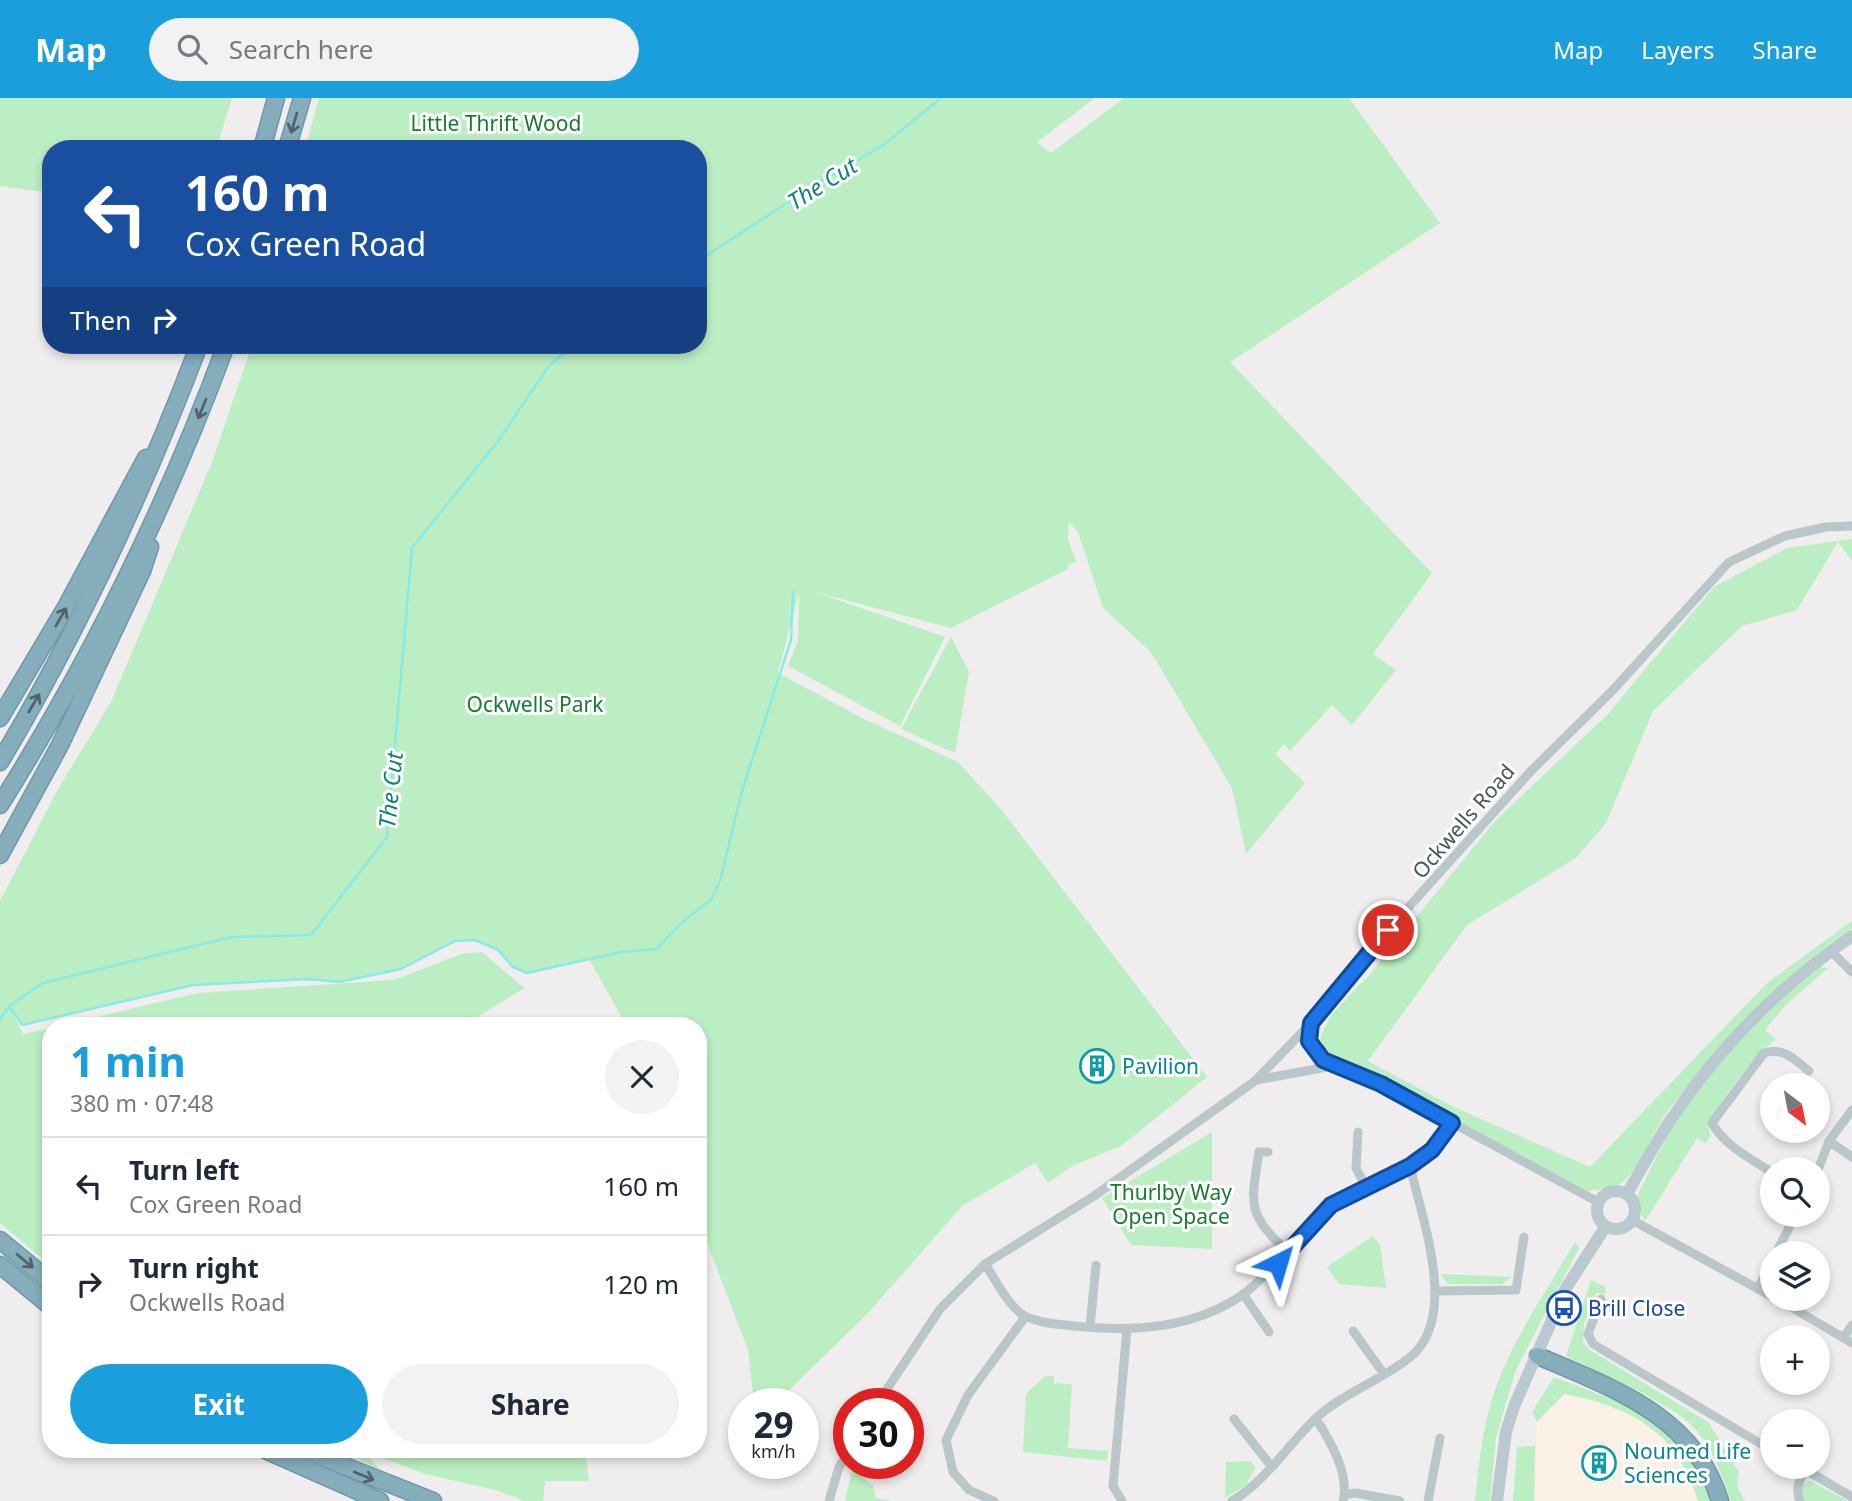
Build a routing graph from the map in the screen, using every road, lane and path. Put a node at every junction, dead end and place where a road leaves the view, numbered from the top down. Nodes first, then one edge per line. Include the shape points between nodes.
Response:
1 (276, 98) edge
2 (302, 98) edge
3 (264, 140) edge
4 (290, 140) edge
5 (195, 354) edge
6 (222, 354) edge
7 (181, 391) junction
8 (164, 501) junction
9 (1852, 526) edge
10 (0, 718) edge
11 (0, 762) edge
12 (0, 805) edge
13 (0, 855) edge
14 (1852, 936) edge
15 (1831, 951) junction
16 (1852, 972) edge
17 (1311, 1023) junction
18 (1333, 1065) junction
19 (1809, 1071) dead end
20 (1255, 1081) junction
21 (1852, 1110) edge
22 (1452, 1123) junction
23 (1359, 1132) dead end
24 (1830, 1140) edge
25 (1830, 1142) edge
26 (1268, 1152) dead end
27 (1852, 1157) edge
28 (1760, 1165) edge
29 (1410, 1166) junction
30 (1366, 1187) junction
31 (1627, 1194) junction
32 (1598, 1202) junction
33 (1632, 1220) junction
34 (1606, 1226) junction
35 (1524, 1237) dead end
36 (0, 1240) edge
37 (1288, 1252) junction
38 (985, 1264) junction
39 (0, 1265) edge
40 (1096, 1265) dead end
41 (42, 1275) edge
42 (1760, 1284) edge
43 (1758, 1288) joint
44 (1436, 1291) junction
45 (1243, 1294) junction
46 (1601, 1299) dead end
47 (42, 1300) edge
48 (1797, 1311) edge
49 (1026, 1317) junction
50 (1852, 1325) edge
51 (1090, 1327) junction
52 (1127, 1329) junction
53 (1353, 1331) dead end
54 (1269, 1332) dead end
55 (1848, 1340) edge
56 (1538, 1356) junction
57 (1384, 1374) junction
58 (888, 1388) edge
59 (1234, 1419) dead end
60 (1316, 1419) junction
61 (1440, 1438) dead end
62 (1760, 1443) edge
63 (283, 1458) edge
64 (325, 1458) edge
65 (1272, 1467) junction
66 (836, 1479) edge
67 (1799, 1479) edge
68 (1822, 1479) edge
69 (1852, 1497) edge
70 (1343, 1498) edge
71 (1118, 1500) edge
72 (380, 1501) edge
73 (433, 1501) edge
74 (830, 1501) edge
75 (994, 1501) edge
76 (1232, 1501) edge
77 (1400, 1501) edge
78 (1428, 1501) edge
79 (1497, 1501) edge
80 (1720, 1501) edge
81 (1800, 1501) edge

1 - 3 highway
2 -> 4 highway
5 - 7 highway
6 -> 8 highway
10 -> 7 highway via 66,607
11 -> 7 highway via 102,575
8 - 12 highway via 79,670
8 - 13 highway via 142,571 110,642
9 - 17 street, Ockwells Road via 1786,536 1729,562 1613,690 1531,771
14 - 15 street
15 - 16 street
15 - 31 street via 1774,999 1719,1056 1674,1114
17 - 18 street via 1309,1041 1323,1060
17 - 20 street, Ockwells Road
18 - 20 street
18 - 22 street via 1381,1084
19 - 28 street via 1776,1049 1764,1053 1712,1123 1718,1135
20 - 38 street, Ockwells Road via 1094,1196
21 - 24 street
22 - 29 street via 1432,1150
22 - 32 street
23 - 30 street via 1356,1168
25 - 27 street
26 - 37 street via 1259,1152 1252,1206 1259,1222
29 - 30 street
29 - 44 street
30 - 37 street via 1331,1205
31 - 32 street via 1614,1190
31 - 33 street via 1635,1209
32 - 34 street via 1599,1218
33 - 34 street via 1618,1229
33 - 43 street
34 - 56 street via 1566,1288
35 - 44 street via 1516,1290
36 -> 41 highway
37 - 45 street
38 - 49 street
38 - 58 street, Ockwells Road via 940,1309
39 - 47 highway
40 - 51 street
42 - 43 street
44 - 57 street via 1434,1318 1423,1346
45 - 52 street via 1217,1311 1179,1323
45 - 54 street
46 - 62 street via 1588,1334 1593,1344
48 - 55 street
49 - 51 street via 1048,1324
49 - 75 street via 968,1395 946,1440 954,1472 969,1490
50 - 55 street
51 - 52 street
52 - 71 street via 1114,1461 1113,1486
53 - 57 street
56 - 79 street via 1507,1432
56 - 80 highway via 1622,1392 1662,1416 1700,1458
57 - 60 street
59 - 65 street
60 - 65 street
60 - 70 street via 1339,1466
61 - 78 street
63 - 72 highway
64 -> 73 highway
65 - 76 street
66 - 74 street
67 - 81 street
68 - 69 street
70 - 77 street via 1355,1493

